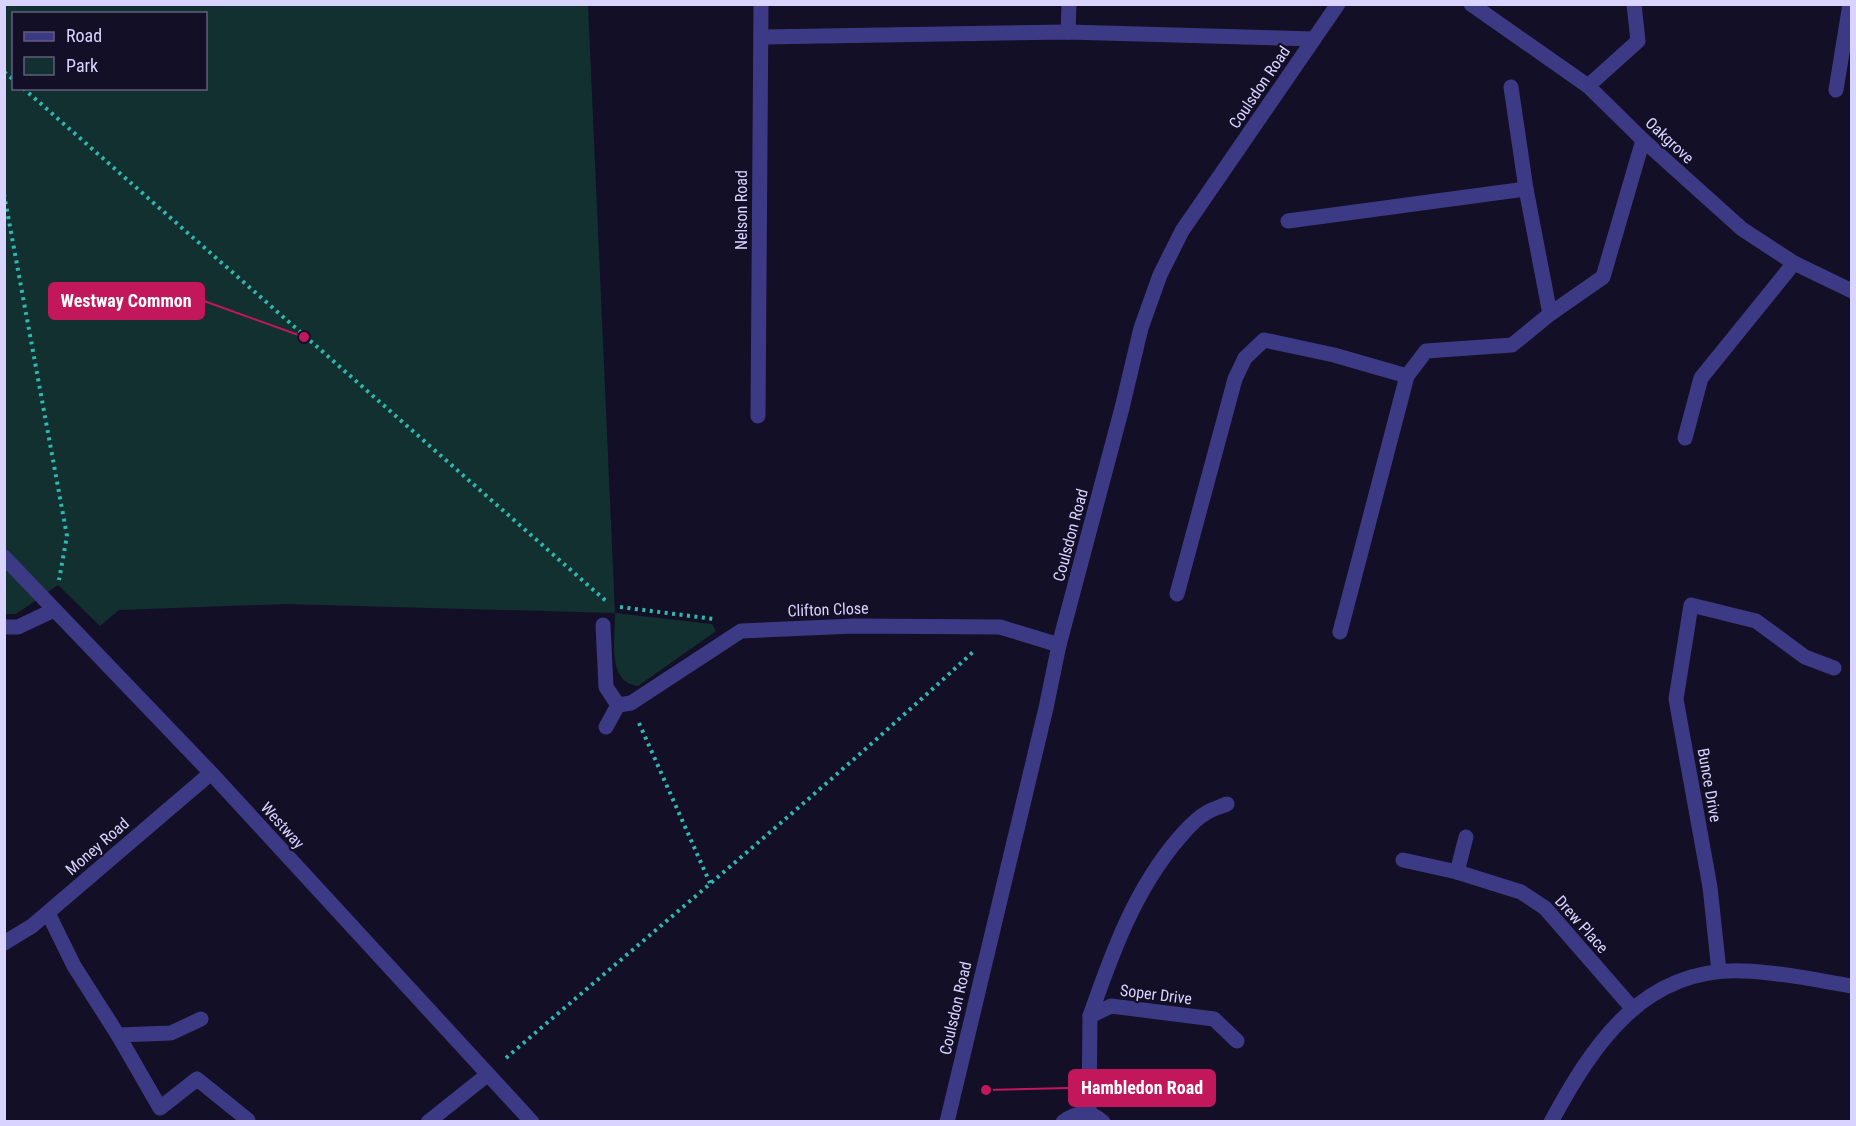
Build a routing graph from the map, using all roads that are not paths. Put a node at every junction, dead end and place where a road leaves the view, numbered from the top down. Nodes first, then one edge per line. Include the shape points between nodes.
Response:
1 (761, 4) edge
2 (1069, 4) edge
3 (1338, 4) edge
4 (1472, 4) edge
5 (1634, 4) edge
6 (1850, 4) edge
7 (1068, 32) junction
8 (761, 37) junction
9 (1314, 39) junction
10 (1588, 86) junction
11 (1511, 87) dead end
12 (1836, 90) dead end
13 (1643, 140) junction
14 (1526, 189) junction
15 (1288, 221) dead end
16 (1794, 263) junction
17 (1851, 291) edge
18 (1550, 314) junction
19 (1407, 376) junction
20 (758, 416) dead end
21 (1685, 438) dead end
22 (4, 557) edge
23 (1177, 594) dead end
24 (54, 610) junction
25 (603, 625) dead end
26 (4, 627) edge
27 (1340, 632) dead end
28 (1059, 645) junction
29 (1834, 668) dead end
30 (624, 704) junction
31 (606, 728) dead end
32 (211, 773) junction
33 (1227, 804) dead end
34 (1466, 837) dead end
35 (1403, 860) dead end
36 (1457, 872) junction
37 (48, 913) junction
38 (4, 943) edge
39 (1719, 971) junction
40 (1851, 986) edge
41 (1633, 1009) junction
42 (1090, 1016) junction
43 (201, 1019) dead end
44 (118, 1035) junction
45 (1237, 1041) dead end
46 (487, 1074) junction
47 (1089, 1114) junction
48 (248, 1120) edge
49 (428, 1122) edge
50 (532, 1122) edge
51 (947, 1122) edge
52 (1063, 1122) edge
53 (1103, 1122) edge
54 (1551, 1122) edge

1 - 8 street, Nelson Road
2 - 7 street
3 - 9 street, Coulsdon Road
4 - 10 street, Oakgrove
5 - 10 street via 1638,41
6 - 12 street
7 - 8 street
7 - 9 street
8 - 20 street, Nelson Road
9 - 28 street, Coulsdon Road via 1182,231 1160,275 1141,328
10 - 13 street, Oakgrove
11 - 14 street
13 - 16 street, Oakgrove via 1742,229
13 - 18 street via 1604,277
14 - 15 street
14 - 18 street
16 - 17 street, Oakgrove
16 - 21 street via 1701,378
18 - 19 street via 1512,345 1425,351
19 - 23 street via 1334,354 1264,340 1245,358 1235,379
19 - 27 street
22 - 24 street, Westway
24 - 26 street via 18,627
24 - 32 street, Westway
25 - 30 street via 606,687
28 - 30 street, Clifton Close via 1000,627 854,626 741,631
28 - 51 street, Coulsdon Road
29 - 39 street, Bunce Drive via 1805,657 1756,621 1691,605 1676,699 1710,887
30 - 31 street
32 - 37 street, Money Road
32 - 46 street, Westway
33 - 42 street via 1191,824 1161,859 1110,958
34 - 36 street
35 - 36 street, Drew Place
36 - 41 street, Drew Place via 1521,892 1545,908
37 - 38 street, Money Road
37 - 44 street via 74,966
39 - 40 street
39 - 41 street via 1661,987
41 - 54 street via 1596,1048
42 - 45 street, Soper Drive via 1111,1006 1215,1018
42 - 47 street
43 - 44 street via 171,1033
44 - 48 street via 160,1108 197,1079
46 - 49 street
46 - 50 street, Westway
47 - 52 street via 1071,1116
47 - 53 street

